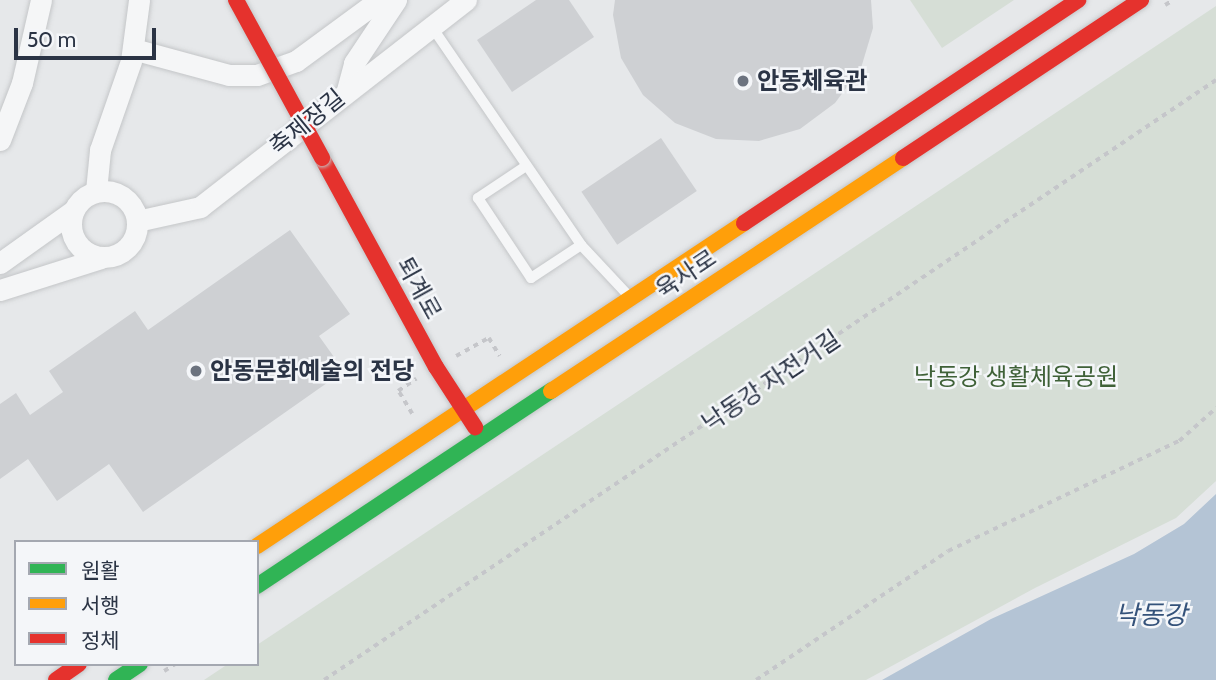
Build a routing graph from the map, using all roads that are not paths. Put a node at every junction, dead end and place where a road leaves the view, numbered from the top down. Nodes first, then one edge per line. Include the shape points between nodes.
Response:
1 (41, 0) edge
2 (139, 0) edge
3 (236, 0) edge
4 (379, 0) edge
5 (396, 0) edge
6 (466, 0) edge
7 (1079, 0) edge
8 (1141, 0) edge
9 (432, 27) junction
10 (133, 49) junction
11 (347, 90) junction
12 (0, 141) edge
13 (526, 166) junction
14 (96, 191) junction
15 (73, 211) junction
16 (137, 221) junction
17 (581, 245) junction
18 (101, 258) junction
19 (0, 263) edge
20 (0, 290) edge
21 (630, 297) junction
22 (462, 409) junction
23 (481, 437) junction
24 (259, 545) edge
25 (259, 585) edge
26 (76, 666) edge
27 (137, 666) edge
28 (56, 680) edge
29 (116, 680) edge

1 - 12 street via 22,83
2 - 10 street
3 - 22 street, 퇴계로, bridge
4 - 10 street via 296,61 257,75 229,75
5 - 11 street via 354,62
6 - 9 street, 축제장길
7 - 21 street, 육사로
8 - 23 street, 육사로
9 - 11 street, 축제장길
9 - 13 lane
10 - 14 street via 100,150
11 - 16 street, 축제장길 via 200,207
13 - 17 lane
13 - 17 lane via 478,198 531,278
14 - 15 street
14 - 16 street via 127,200
15 - 18 street via 75,241 90,255
15 - 19 street
16 - 18 street via 124,251
17 - 21 lane
18 - 20 street
21 - 22 street, 육사로
22 - 23 street, 퇴계로
22 - 24 street, 육사로
23 - 25 street, 육사로
26 - 28 street
27 - 29 street

